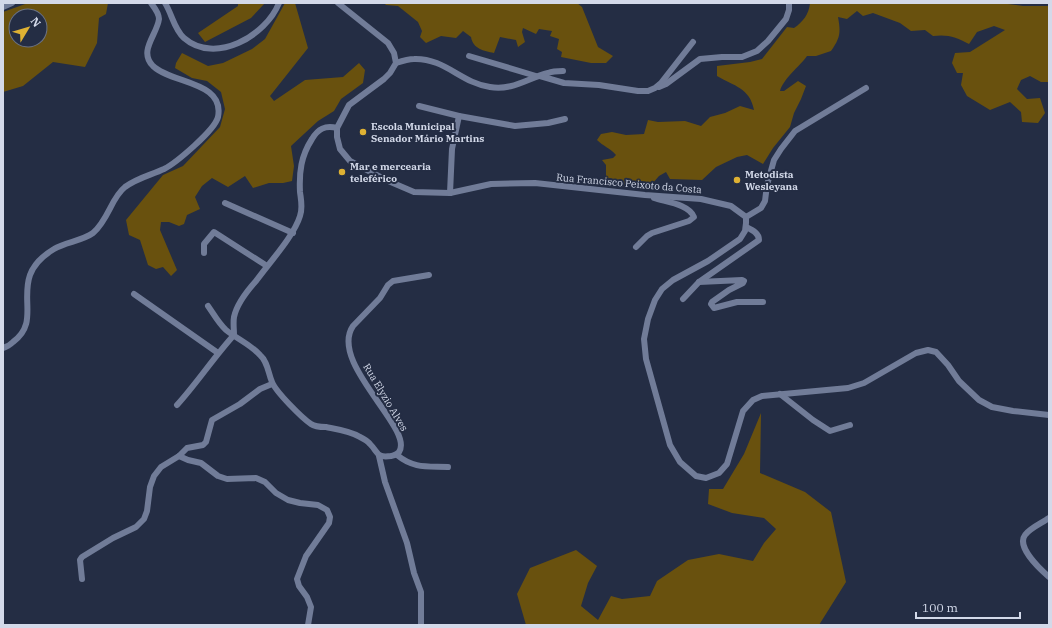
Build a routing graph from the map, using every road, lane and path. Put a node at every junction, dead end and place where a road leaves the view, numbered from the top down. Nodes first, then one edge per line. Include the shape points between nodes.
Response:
1 (12, 3) edge
2 (151, 3) edge
3 (165, 3) edge
4 (279, 3) edge
5 (338, 3) edge
6 (789, 3) edge
7 (3, 7) edge
8 (693, 42) dead end
9 (469, 56) dead end
10 (396, 63) junction
11 (563, 71) dead end
12 (539, 76) junction
13 (656, 88) junction
14 (866, 88) dead end
15 (419, 106) dead end
16 (459, 116) junction
17 (565, 119) dead end
18 (337, 128) junction
19 (450, 193) junction
20 (645, 195) junction
21 (225, 203) dead end
22 (746, 217) junction
23 (746, 227) junction
24 (293, 233) junction
25 (636, 247) dead end
26 (204, 253) dead end
27 (266, 266) junction
28 (430, 275) dead end
29 (699, 282) junction
30 (134, 294) dead end
31 (684, 299) dead end
32 (763, 302) dead end
33 (208, 306) dead end
34 (234, 335) junction
35 (3, 348) edge
36 (218, 353) junction
37 (272, 384) junction
38 (780, 394) junction
39 (177, 405) dead end
40 (1049, 414) edge
41 (850, 425) dead end
42 (397, 455) junction
43 (179, 456) junction
44 (379, 456) junction
45 (448, 466) dead end
46 (1049, 518) edge
47 (1049, 577) edge
48 (82, 579) dead end
49 (308, 625) edge
50 (421, 625) edge

1 - 7 street
2 - 35 street via 159,18 147,48 148,59 165,74 201,87 213,96 219,108 217,120 191,149 165,168 124,187 103,223 91,234 54,248 38,262 30,276 27,293 27,327 21,337
3 - 4 street via 177,29 184,37 207,49 231,46 258,32 274,16
5 - 10 street via 388,44 394,53
6 - 13 street via 786,19 757,51 742,57 700,59 666,84
8 - 13 street
9 - 12 street
10 - 12 street via 412,59 437,62 461,77 490,87 506,88
10 - 18 street via 384,79 349,105
11 - 12 street
12 - 13 street via 564,83 638,91
14 - 22 street via 795,131 774,160 765,201 761,208
15 - 16 street
16 - 17 street via 515,126
16 - 19 street via 452,149
18 - 19 street, Rua Francisco Peixoto da Costa via 340,149 350,161 414,192
18 - 24 street via 322,128 315,134 303,157 300,171 301,215
19 - 20 street, Rua Francisco Peixoto da Costa via 491,184 535,184
20 - 22 street, Rua Francisco Peixoto da Costa via 701,198 731,206
20 - 25 street via 690,210 694,217 652,233
21 - 24 street
22 - 23 street
23 - 29 street via 755,233 759,240
23 - 38 street via 740,239 662,289 648,319 644,339 646,360 670,445 680,462 696,476 706,478 719,473 727,464 743,410 753,400
24 - 27 street
26 - 27 street via 204,244 214,232
27 - 34 street via 237,306
28 - 42 street, Rua Elyzio Alves via 393,281 353,326 347,341 359,374 400,438 400,451
29 - 31 street
29 - 32 street via 744,281 712,302 714,308 737,302
30 - 36 street
33 - 34 street via 225,329
34 - 36 street
34 - 37 street via 261,356 268,368
36 - 39 street
37 - 43 street via 212,420 206,442 187,448
37 - 44 street via 296,412 313,425 359,436 370,444
38 - 40 street via 848,388 864,383 916,353 928,350 936,352 959,381 979,400 992,407
38 - 41 street via 830,431
42 - 44 street
42 - 45 street via 413,465
43 - 48 street via 162,467 154,476 144,519 136,527 82,557
43 - 49 street via 201,463 218,476 227,479 256,478 288,500 318,505 327,510 329,524 306,556 297,579 311,608
44 - 50 street via 421,592
46 - 47 street via 1025,535 1023,540 1025,549

